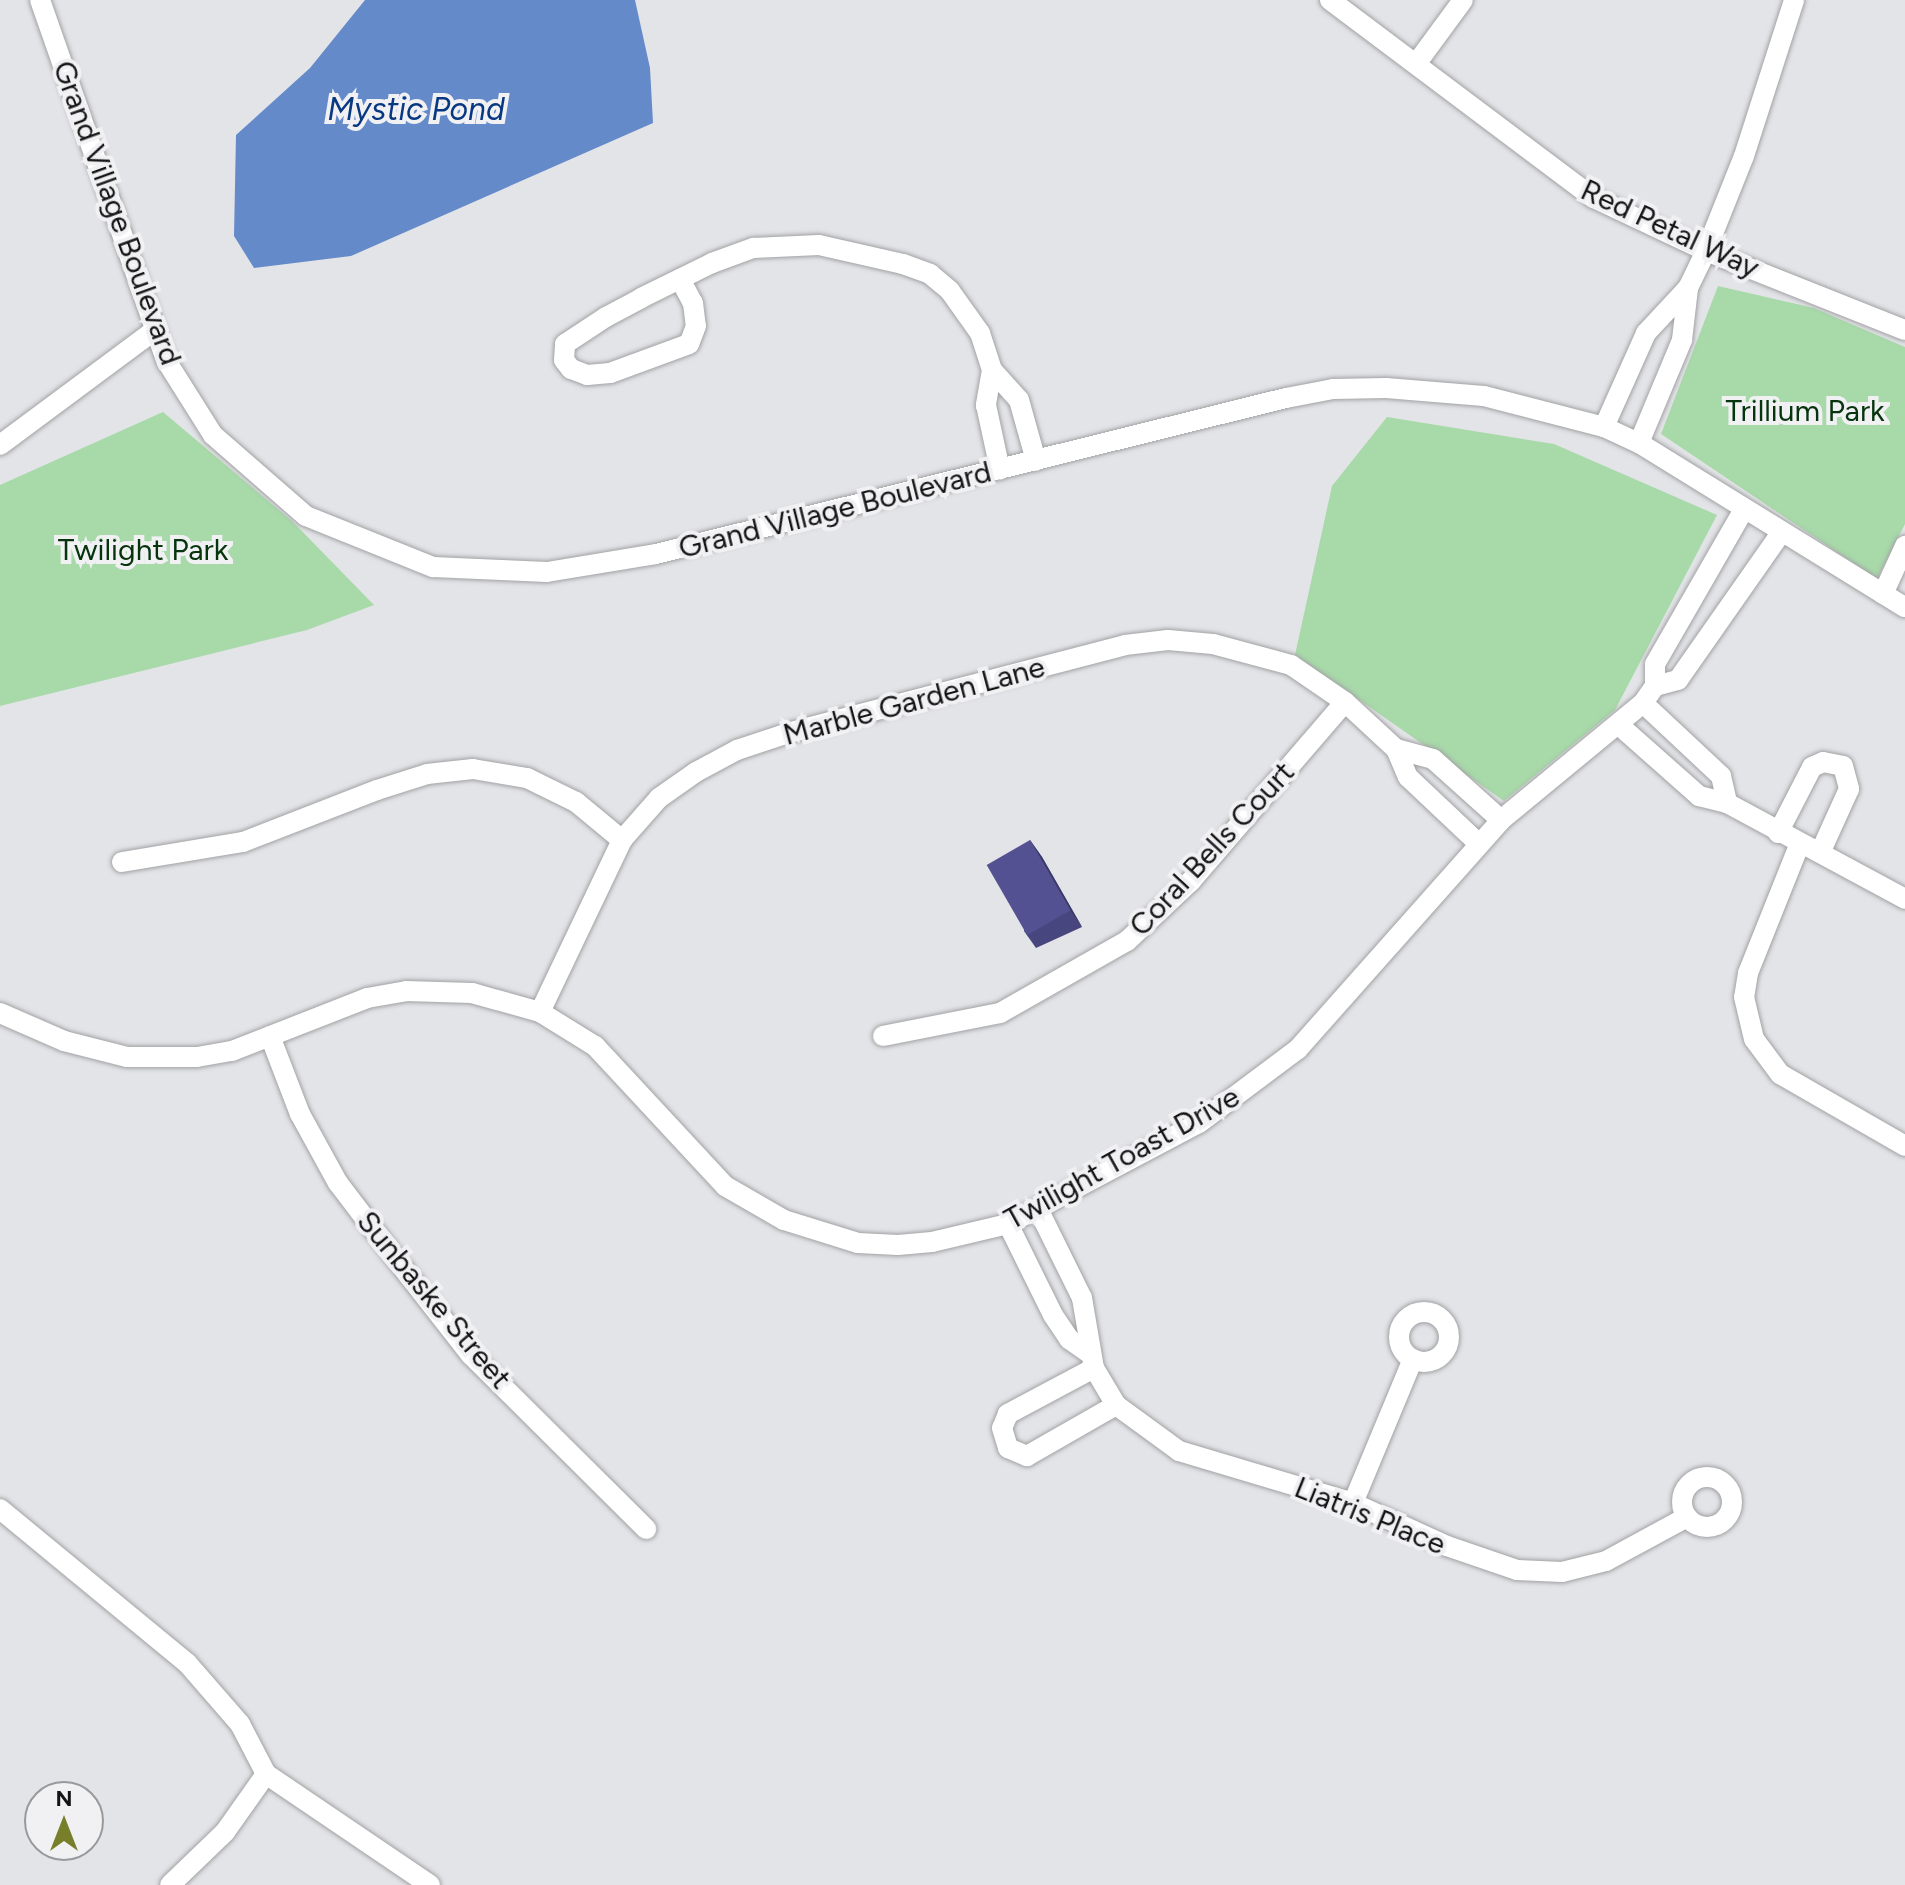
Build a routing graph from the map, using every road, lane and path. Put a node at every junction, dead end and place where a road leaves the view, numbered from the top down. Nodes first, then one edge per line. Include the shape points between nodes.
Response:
1 (40, 0) edge
2 (1330, 0) edge
3 (1463, 0) edge
4 (1794, 0) edge
5 (1416, 64) junction
6 (1706, 251) junction
7 (680, 279) junction
8 (1688, 288) junction
9 (155, 330) junction
10 (1905, 330) edge
11 (992, 370) junction
12 (1604, 427) junction
13 (1639, 443) junction
14 (0, 445) edge
15 (1036, 461) junction
16 (1000, 470) junction
17 (1743, 511) junction
18 (1781, 533) junction
19 (1905, 546) edge
20 (1883, 594) junction
21 (1905, 607) edge
22 (1649, 694) junction
23 (1345, 702) junction
24 (1620, 726) junction
25 (1396, 749) junction
26 (1727, 803) junction
27 (1501, 820) junction
28 (1778, 833) junction
29 (622, 840) junction
30 (1800, 843) junction
31 (1479, 844) junction
32 (1820, 853) junction
33 (122, 862) dead end
34 (1905, 899) edge
35 (540, 1012) junction
36 (0, 1013) edge
37 (270, 1036) junction
38 (883, 1036) dead end
39 (1905, 1146) edge
40 (1038, 1209) junction
41 (1008, 1224) junction
42 (1413, 1359) dead end
43 (1091, 1360) junction
44 (1116, 1405) junction
45 (1353, 1503) junction
46 (0, 1509) edge
47 (1687, 1517) dead end
48 (646, 1529) dead end
49 (266, 1774) junction
50 (170, 1885) edge
51 (430, 1885) edge

1 - 9 street, Grand Village Boulevard
2 - 5 street, Red Petal Way
3 - 5 street
4 - 6 street via 1744,156
5 - 6 street, Red Petal Way via 1594,198
6 - 8 street
6 - 10 street, Red Petal Way
7 - 7 street via 565,344 564,360 587,375 610,373 689,344 696,326 693,303
7 - 11 street via 753,248 819,245 903,264 930,274 950,291 980,333
8 - 12 street via 1646,333
8 - 13 street via 1682,340
9 - 14 street
9 - 16 street, Grand Village Boulevard via 167,362 213,435 306,516 433,567 547,572 656,554
11 - 15 street via 1019,400
11 - 16 street via 986,405
12 - 13 street, Grand Village Boulevard
12 - 15 street, Grand Village Boulevard via 1484,396 1434,389 1333,389
13 - 17 street, Grand Village Boulevard
15 - 16 street, Grand Village Boulevard
17 - 18 street, Grand Village Boulevard
17 - 22 street via 1655,664
18 - 20 street, Grand Village Boulevard
18 - 22 street, Twilight Toast Drive via 1678,680
19 - 20 street
20 - 21 street, Grand Village Boulevard
22 - 24 street, Twilight Toast Drive
22 - 26 street via 1721,776
23 - 25 street, Marble Garden Lane
23 - 29 street, Marble Garden Lane via 1291,665 1257,654 1168,640 1125,645 737,750 659,798
23 - 38 street, Coral Bells Court via 1191,881 1127,941 1000,1013
24 - 26 street via 1699,796
24 - 27 street, Twilight Toast Drive
25 - 27 street, Marble Garden Lane via 1433,759
25 - 31 street, Marble Garden Lane via 1408,777
26 - 28 street
27 - 31 street, Twilight Toast Drive
28 - 30 street
28 - 32 street via 1812,767 1823,762 1843,766 1849,789
29 - 33 street via 576,802 527,778 473,769 414,778 243,842
29 - 35 street, Marble Garden Lane
30 - 32 street
30 - 39 street via 1748,973 1744,997 1754,1039 1780,1074
31 - 40 street, Twilight Toast Drive via 1298,1049 1199,1123
32 - 34 street
35 - 37 street, Twilight Toast Drive via 472,993 406,991 327,1010
35 - 41 street, Twilight Toast Drive via 618,1066 725,1186 784,1220 858,1243 898,1245
36 - 37 street, Twilight Toast Drive via 64,1041 127,1057 197,1057
37 - 48 street, Sunbaske Street via 315,1141 392,1254 471,1355
40 - 41 street, Twilight Toast Drive
40 - 43 street, Liatris Place via 1082,1298
41 - 43 street, Liatris Place via 1053,1315
42 - 45 street
43 - 44 street, Liatris Place
43 - 44 street via 1008,1414 1002,1428 1008,1448 1027,1456
44 - 45 street, Liatris Place via 1179,1451
45 - 47 street, Liatris Place via 1490,1563 1537,1573 1606,1561
46 - 49 street via 187,1663 240,1724
49 - 50 street via 225,1832
49 - 51 street

